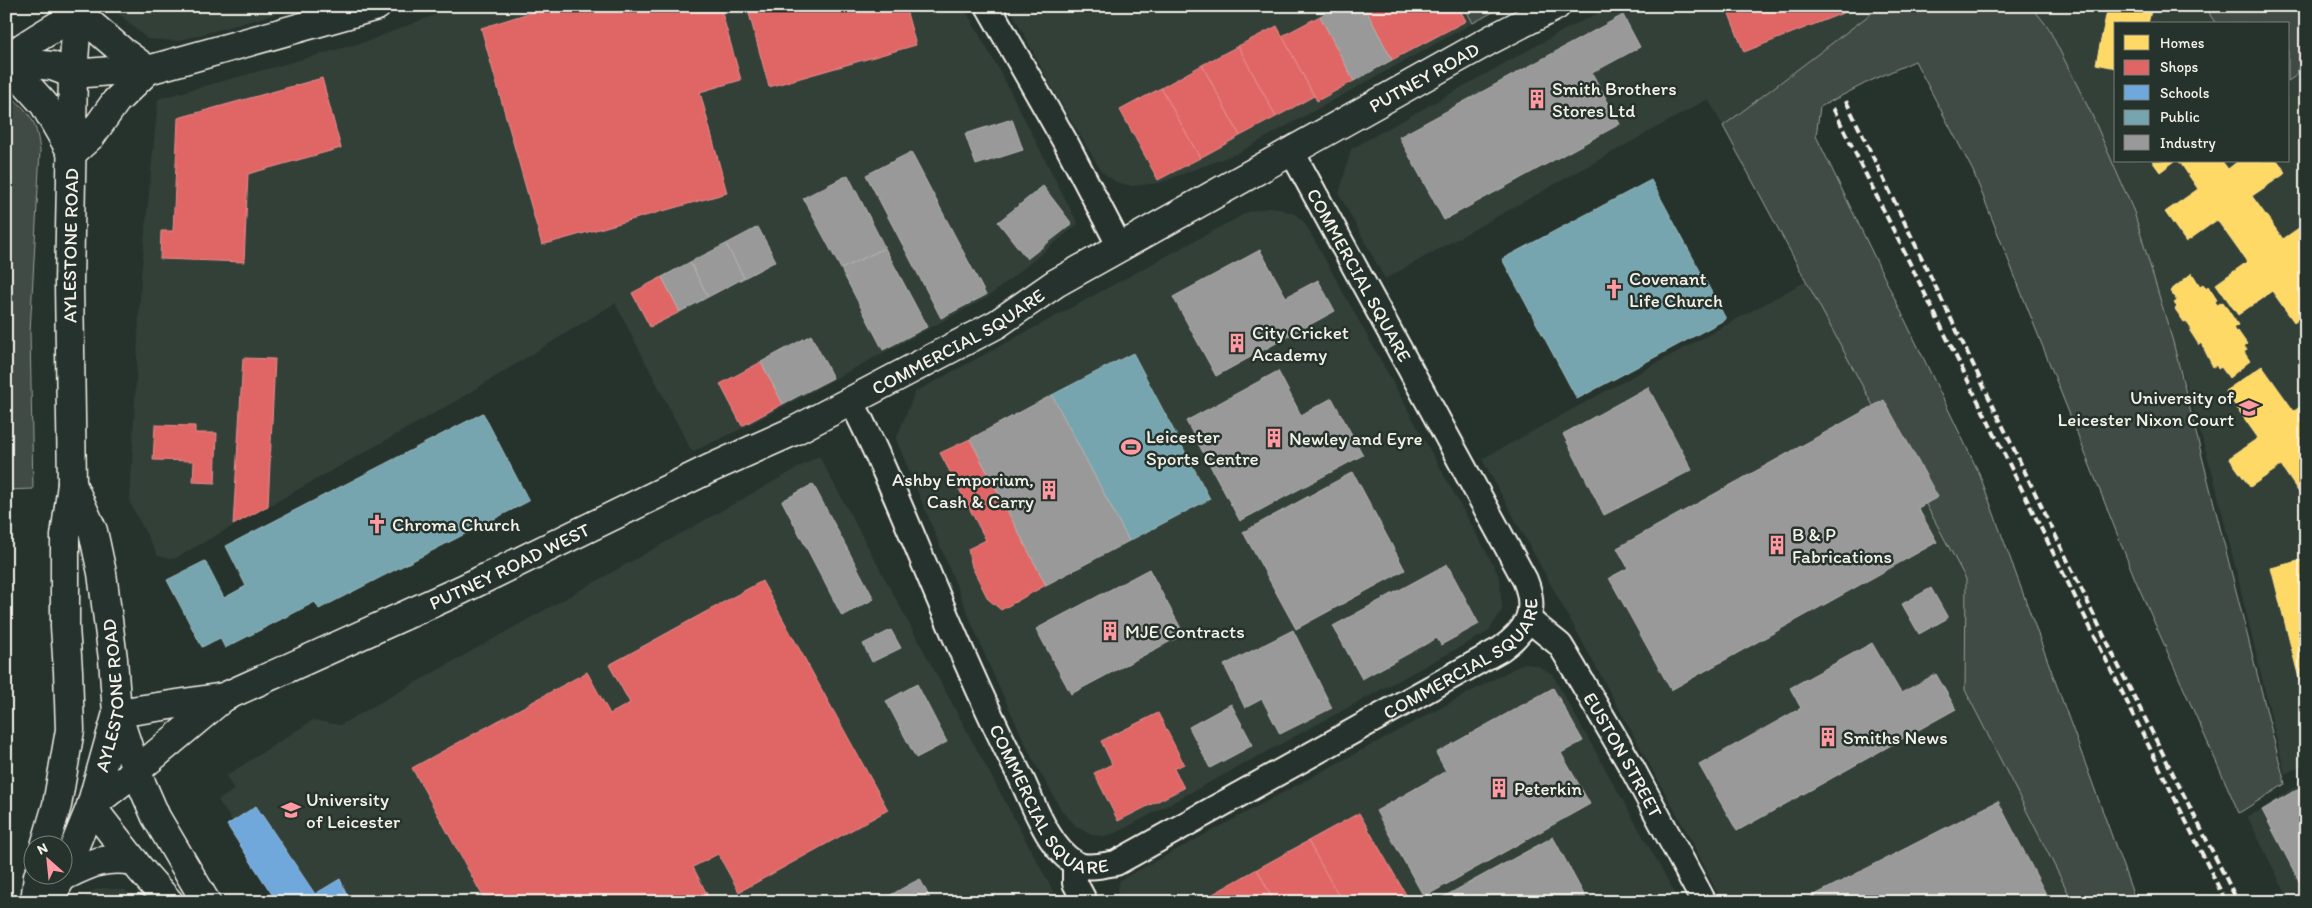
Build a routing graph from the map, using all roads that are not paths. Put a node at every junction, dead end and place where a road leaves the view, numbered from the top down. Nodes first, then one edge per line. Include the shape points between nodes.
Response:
1 (377, 6) edge
2 (988, 6) edge
3 (1556, 6) edge
4 (78, 10) edge
5 (6, 61) edge
6 (148, 70) junction
7 (73, 74) junction
8 (105, 116) junction
9 (1292, 152) junction
10 (72, 153) junction
11 (1120, 247) junction
12 (852, 402) junction
13 (72, 484) junction
14 (1528, 619) junction
15 (224, 697) junction
16 (117, 713) junction
17 (70, 730) junction
18 (136, 771) junction
19 (91, 806) junction
20 (49, 836) edge
21 (72, 838) edge
22 (134, 861) junction
23 (1075, 864) junction
24 (72, 868) edge
25 (44, 886) edge
26 (49, 886) edge
27 (35, 902) edge
28 (48, 902) edge
29 (169, 902) edge
30 (206, 902) edge
31 (1086, 902) edge
32 (1704, 902) edge

1 - 6 main road
2 - 11 street
3 - 9 main road, PUTNEY ROAD
4 - 5 main road via 27,42
4 - 6 main road
4 - 7 main road, AYLESTONE ROAD
5 - 7 main road via 52,66
5 - 10 main road via 44,104
6 - 7 main road
6 - 8 main road
7 - 8 main road
7 - 10 main road, AYLESTONE ROAD
8 - 10 main road via 91,136
9 - 11 main road, COMMERCIAL SQUARE
9 - 14 street, COMMERCIAL SQUARE via 1525,580 1531,593 1532,607
10 - 13 main road, AYLESTONE ROAD via 69,284
11 - 12 main road, COMMERCIAL SQUARE via 1056,283 997,324
12 - 15 main road, PUTNEY ROAD WEST via 461,590
12 - 23 street, COMMERCIAL SQUARE via 1012,759 1051,839
13 - 16 main road, AYLESTONE ROAD via 94,531 113,659
13 - 17 main road, AYLESTONE ROAD via 65,536 64,627
14 - 23 street, COMMERCIAL SQUARE via 1523,629 1501,649 1116,863
14 - 32 street, EUSTON STREET via 1564,652 1631,766
15 - 16 main road, PUTNEY ROAD WEST
15 - 18 main road, PUTNEY ROAD WEST
16 - 18 main road
16 - 19 main road, AYLESTONE ROAD
17 - 19 main road
17 - 20 main road, AYLESTONE ROAD
18 - 19 main road, PUTNEY ROAD WEST
18 - 30 main road via 156,817
19 - 21 main road, AYLESTONE ROAD
19 - 22 main road
22 - 24 main road via 94,861
22 - 29 main road
23 - 31 street via 1075,883
25 - 27 main road, AYLESTONE ROAD
26 - 28 main road, AYLESTONE ROAD

